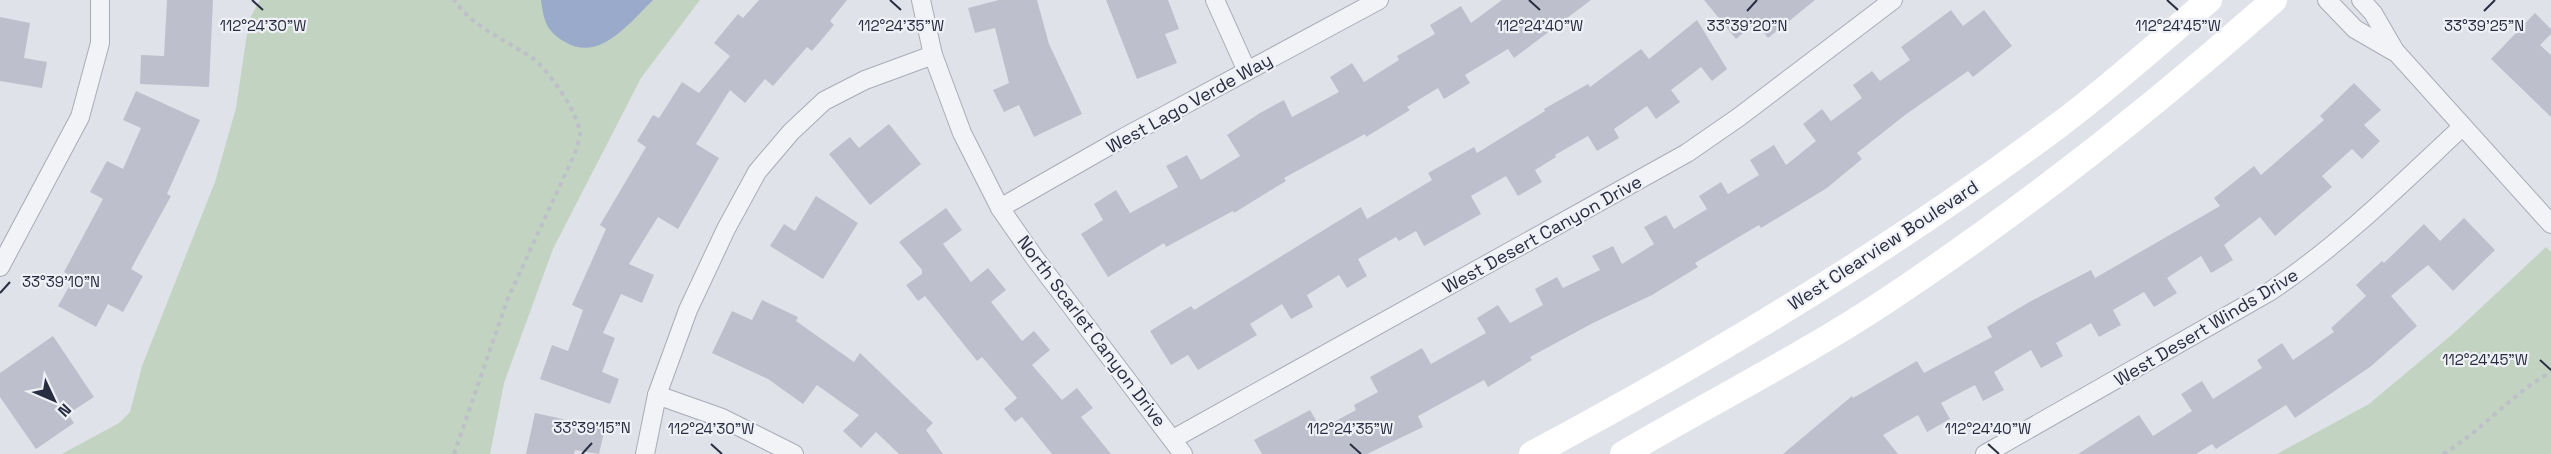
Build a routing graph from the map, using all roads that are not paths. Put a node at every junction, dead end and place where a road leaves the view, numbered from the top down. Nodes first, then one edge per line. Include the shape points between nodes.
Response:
1 (100, 0) edge
2 (921, 0) edge
3 (1215, 0) edge
4 (1379, 0) edge
5 (1893, 0) edge
6 (2209, 0) edge
7 (2274, 0) edge
8 (2326, 0) edge
9 (2361, 0) edge
10 (2395, 51) junction
11 (933, 55) junction
12 (1247, 71) junction
13 (2462, 128) junction
14 (1000, 208) junction
15 (2551, 224) edge
16 (0, 267) edge
17 (657, 395) junction
18 (1178, 447) edge
19 (645, 454) edge
20 (794, 454) edge
21 (1532, 454) edge
22 (1623, 454) edge
23 (1985, 454) edge

1 - 16 street via 100,43 80,117
2 - 11 street, North Scarlet Canyon Drive
3 - 12 street
4 - 12 street, West Lago Verde Way
5 - 18 street, West Desert Canyon Drive via 1687,153
6 - 21 street, West Clearview Boulevard via 2060,124 1902,235 1740,337
7 - 22 street via 2110,140 1962,248 1819,343
8 - 10 street via 2355,29
9 - 10 street
10 - 13 street
11 - 14 street, North Scarlet Canyon Drive via 962,133
11 - 17 street via 865,80 824,101 757,172 688,310
12 - 14 street, West Lago Verde Way
13 - 15 street
13 - 23 street, West Desert Winds Drive via 2306,268
14 - 18 street, North Scarlet Canyon Drive
17 - 19 street
17 - 20 street via 722,418

